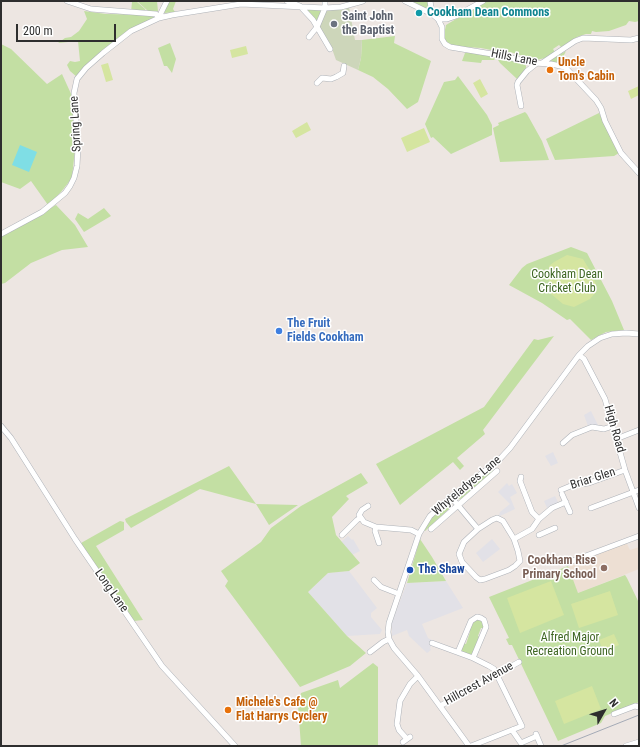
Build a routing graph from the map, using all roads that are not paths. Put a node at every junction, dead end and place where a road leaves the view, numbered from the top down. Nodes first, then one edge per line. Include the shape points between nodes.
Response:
1 (67, 1) edge
2 (167, 1) edge
3 (286, 1) edge
4 (325, 1) edge
5 (363, 1) edge
6 (406, 1) edge
7 (430, 1) edge
8 (482, 1) edge
9 (273, 3) edge
10 (300, 6) junction
11 (326, 8) junction
12 (432, 14) junction
13 (160, 18) junction
14 (450, 18) junction
15 (438, 19) junction
16 (316, 27) junction
17 (442, 27) junction
18 (309, 36) dead end
19 (639, 38) edge
20 (330, 49) dead end
21 (528, 62) junction
22 (540, 63) junction
23 (344, 66) dead end
24 (527, 71) junction
25 (317, 83) dead end
26 (521, 106) dead end
27 (639, 173) edge
28 (1, 234) edge
29 (639, 334) edge
30 (579, 355) junction
31 (1, 426) edge
32 (613, 426) junction
33 (639, 430) edge
34 (616, 439) junction
35 (563, 443) dead end
36 (625, 470) junction
37 (497, 471) dead end
38 (521, 477) dead end
39 (639, 490) edge
40 (633, 492) junction
41 (451, 497) junction
42 (566, 502) junction
43 (368, 506) dead end
44 (458, 506) junction
45 (591, 508) dead end
46 (639, 508) edge
47 (570, 512) dead end
48 (360, 518) junction
49 (539, 519) junction
50 (536, 526) junction
51 (376, 527) junction
52 (555, 528) dead end
53 (431, 529) dead end
54 (478, 529) junction
55 (419, 534) junction
56 (342, 535) dead end
57 (639, 536) edge
58 (514, 539) junction
59 (379, 543) dead end
60 (567, 563) dead end
61 (374, 580) dead end
62 (399, 594) junction
63 (389, 639) junction
64 (432, 643) dead end
65 (370, 652) dead end
66 (458, 652) junction
67 (473, 658) junction
68 (519, 662) dead end
69 (496, 674) junction
70 (418, 676) junction
71 (440, 706) junction
72 (639, 707) edge
73 (616, 714) dead end
74 (512, 730) junction
75 (406, 740) dead end
76 (639, 742) edge
77 (235, 746) edge
78 (470, 746) edge
79 (541, 746) edge
80 (626, 746) edge

1 - 13 street via 91,9 156,14
2 - 13 street
3 - 10 street
4 - 11 street
5 - 11 street
6 - 12 street, Hills Lane
7 - 12 street
8 - 14 street
9 - 10 street, Spring Lane
9 - 13 street, Spring Lane via 241,4
10 - 11 street
10 - 16 street
11 - 16 street
12 - 15 street, Hills Lane
13 - 28 street, Spring Lane via 131,31 86,68 77,79 74,93 78,147 74,178 65,193 42,212
14 - 15 street
14 - 17 street
15 - 17 street, Hills Lane
16 - 18 street
16 - 20 street
17 - 21 street, Hills Lane via 442,39 450,47 498,54
19 - 22 street via 582,38
21 - 22 street, Hills Lane
21 - 24 street
22 - 24 street
22 - 27 street, Hills Lane via 565,67 596,100 621,152
23 - 25 street via 343,73 331,79 322,78
24 - 26 street via 517,85
29 - 30 street, Whyteladyes Lane via 620,333 600,338
30 - 32 street, High Road via 584,359 605,399
30 - 41 street, Whyteladyes Lane via 510,448 498,461
31 - 77 street, Long Lane via 162,666
32 - 34 street, High Road
32 - 35 street via 604,429 592,427 572,435
33 - 34 street
34 - 36 street, High Road
36 - 40 street, High Road
36 - 42 street, Briar Glen via 589,483 574,485 561,492
37 - 44 street
38 - 49 street via 520,481 532,512
39 - 40 street
40 - 45 street
40 - 46 street, High Road
41 - 44 street
41 - 55 street, Whyteladyes Lane via 430,516
42 - 47 street
42 - 49 street via 552,508
43 - 48 street via 362,510
44 - 53 street
44 - 54 street
48 - 51 street
48 - 56 street
49 - 50 street
50 - 52 street via 541,534
50 - 58 street
51 - 55 street via 411,530
51 - 59 street
54 - 58 street via 497,518 503,521
54 - 58 street via 464,542 459,554 462,562 480,580 516,566 520,561
55 - 62 street, Whyteladyes Lane
57 - 60 street
61 - 62 street via 381,587
62 - 63 street, Whyteladyes Lane via 389,622
63 - 65 street
63 - 70 street
64 - 66 street
66 - 67 street
66 - 67 street via 471,621 477,617 481,618 486,627
67 - 69 street via 490,666
68 - 69 street, Hillcrest Avenue
69 - 71 street, Hillcrest Avenue
69 - 74 street via 522,726
70 - 71 street
70 - 75 street via 400,701 397,724
71 - 78 street
72 - 73 street via 635,706
74 - 78 street
74 - 79 street via 521,743 537,735
76 - 80 street

